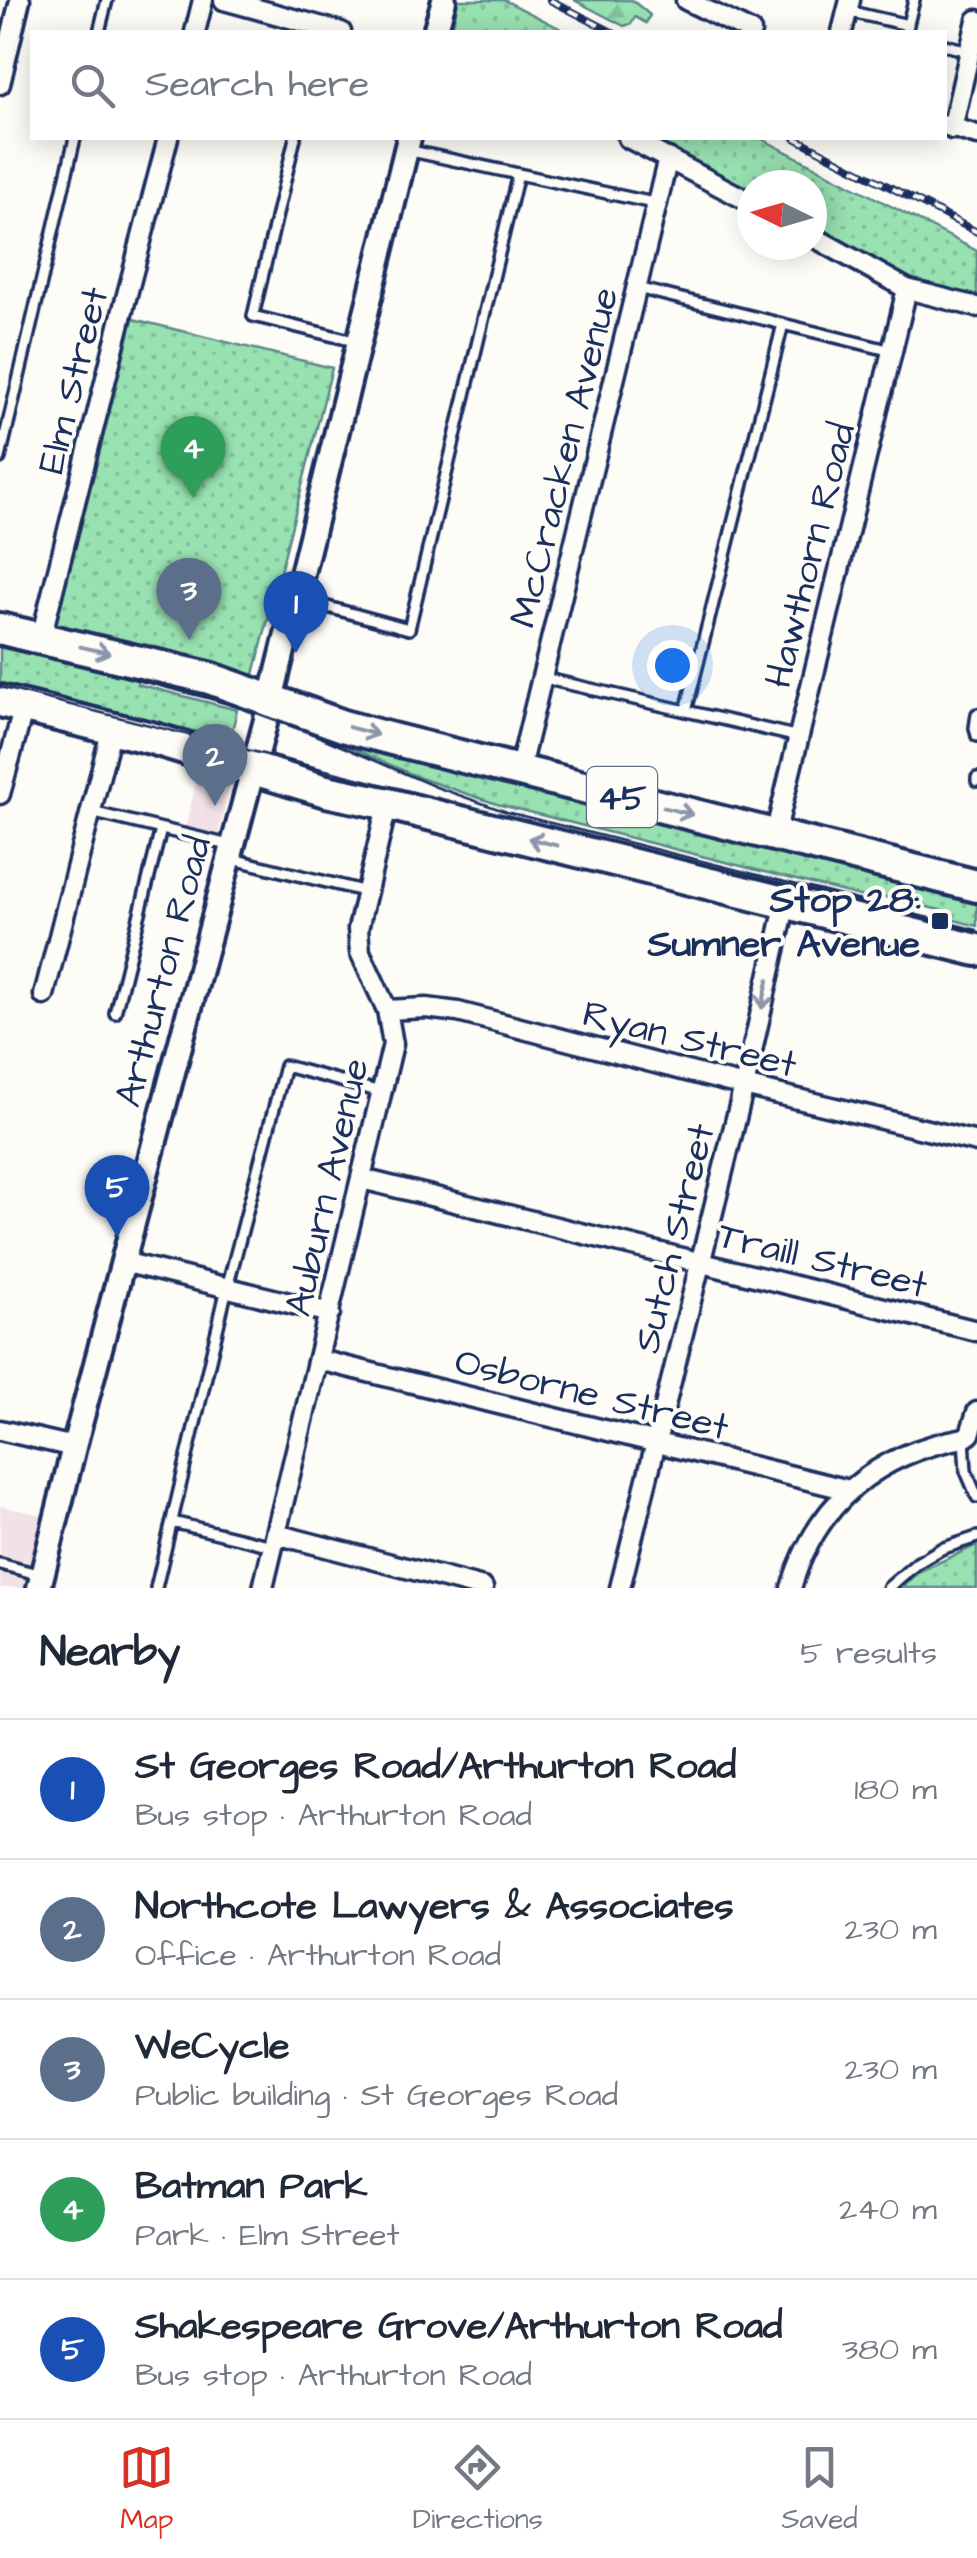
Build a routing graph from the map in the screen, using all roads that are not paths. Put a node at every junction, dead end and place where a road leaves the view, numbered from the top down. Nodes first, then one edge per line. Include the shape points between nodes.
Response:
1 (20, 0) edge
2 (107, 0) edge
3 (203, 0) edge
4 (224, 0) edge
5 (444, 0) edge
6 (686, 0) edge
7 (914, 0) edge
8 (848, 5) edge
9 (720, 7) edge
10 (977, 20) edge
11 (907, 29) edge
12 (100, 30) edge
13 (196, 30) edge
14 (334, 30) edge
15 (436, 30) edge
16 (749, 30) edge
17 (842, 30) edge
18 (947, 46) edge
19 (969, 51) junction
20 (0, 84) edge
21 (948, 127) edge
22 (977, 135) edge
23 (75, 140) edge
24 (167, 140) edge
25 (295, 140) edge
26 (632, 140) edge
27 (408, 144) edge
28 (668, 158) junction
29 (518, 174) junction
30 (737, 195) edge
31 (658, 204) junction
32 (827, 244) edge
33 (638, 288) junction
34 (907, 289) junction
35 (977, 307) edge
36 (782, 324) junction
37 (358, 342) junction
38 (892, 351) junction
39 (0, 458) edge
40 (295, 598) junction
41 (0, 628) edge
42 (41, 638) junction
43 (542, 678) junction
44 (270, 699) junction
45 (12, 704) edge
46 (686, 711) junction
47 (977, 714) edge
48 (112, 728) junction
49 (977, 736) edge
50 (799, 737) junction
51 (252, 769) junction
52 (519, 772) junction
53 (0, 794) edge
54 (384, 803) junction
55 (91, 812) junction
56 (161, 828) junction
57 (775, 835) junction
58 (229, 852) junction
59 (977, 886) edge
60 (367, 892) junction
61 (786, 902) junction
62 (977, 950) edge
63 (44, 996) dead end
64 (386, 1010) junction
65 (115, 1013) dead end
66 (744, 1086) junction
67 (382, 1092) junction
68 (977, 1142) edge
69 (362, 1179) junction
70 (122, 1262) junction
71 (701, 1262) junction
72 (228, 1288) junction
73 (330, 1313) junction
74 (977, 1331) edge
75 (319, 1360) junction
76 (977, 1412) edge
77 (0, 1430) edge
78 (964, 1438) junction
79 (655, 1442) junction
80 (74, 1448) junction
81 (849, 1490) junction
82 (977, 1497) edge
83 (172, 1522) junction
84 (977, 1538) edge
85 (275, 1540) junction
86 (0, 1564) edge
87 (41, 1581) edge
88 (156, 1588) edge
89 (263, 1588) edge
90 (482, 1588) edge
91 (620, 1588) edge
92 (792, 1588) edge
93 (888, 1588) edge

1 - 20 street
2 - 12 lane
3 - 13 street
4 - 14 street
5 - 15 street
6 - 9 street
7 - 11 lane
8 - 11 lane
8 - 17 street
9 - 16 street
10 - 19 street
18 - 19 lane
19 - 21 street
21 - 22 street
23 - 39 lane
24 - 42 street, Elm Street
25 - 37 lane via 253,316
26 - 28 street
27 - 29 lane
27 - 37 street, Arthurton Road
28 - 30 street
28 - 31 street, McCracken Avenue
29 - 31 lane
29 - 40 lane via 408,629
31 - 33 street, McCracken Avenue
32 - 34 street
33 - 36 lane
33 - 43 street, McCracken Avenue
34 - 35 street
34 - 38 street, Hawthorn Road
36 - 38 lane
36 - 46 lane
37 - 40 street, Arthurton Road
38 - 50 street, Hawthorn Road
40 - 44 street, Arthurton Road
41 - 42 highway, 45
42 -> 44 highway, 45
43 - 46 lane
43 - 52 street, McCracken Avenue
44 - 51 street, Arthurton Road
44 -> 52 highway, 45 via 343,726
45 - 48 highway, 45
45 - 53 street
46 - 50 lane
47 - 49 lane
48 - 51 highway, 45
48 - 55 street
50 - 57 street, Hawthorn Road
51 - 54 highway, 45
51 - 58 street, Arthurton Road
52 -> 57 highway, 45
54 - 60 street, Auburn Avenue
61 -> 54 highway, 45
55 - 56 lane
55 - 63 street
56 - 58 lane
56 - 65 lane
57 - 59 highway, 45
58 - 60 lane
58 - 70 street, Arthurton Road
60 - 64 street, Auburn Avenue via 360,952
61 - 62 highway, 45
61 -> 66 street, Sutch Street
64 - 66 street, Ryan Street via 458,1012
64 - 67 street, Auburn Avenue via 393,1044
66 - 68 street, Ryan Street
66 - 71 street, Sutch Street
67 - 69 street, Auburn Avenue
67 - 72 lane via 285,1066
69 - 71 street, Traill Street
69 - 73 street, Auburn Avenue
70 - 72 street
70 - 80 street, Arthurton Road
71 - 74 street, Traill Street
71 - 79 street, Sutch Street
72 - 73 street
72 - 83 lane
73 - 75 street, Auburn Avenue
75 - 79 street, Osborne Street
75 - 85 street, Auburn Avenue
76 - 78 street
77 - 80 street
78 - 81 street via 916,1449
78 - 82 lane
79 - 81 street, Osborne Street
79 - 91 street, Sutch Street
80 - 87 street, Arthurton Road
81 - 92 street via 800,1558
83 - 85 lane
83 - 88 lane
84 - 93 lane via 941,1549
85 - 89 street, Auburn Avenue
85 - 90 street
86 - 87 lane

